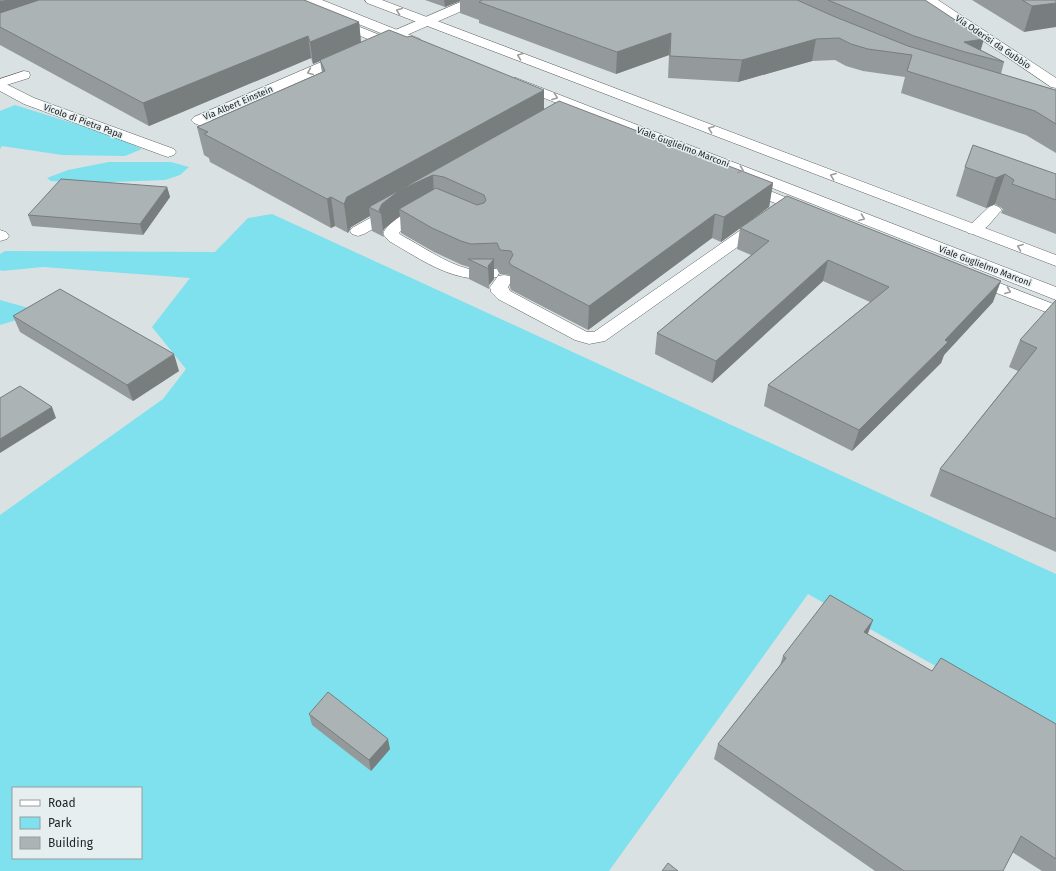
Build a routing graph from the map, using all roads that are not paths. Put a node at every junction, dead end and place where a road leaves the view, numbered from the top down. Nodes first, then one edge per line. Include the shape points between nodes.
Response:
1 (284, 0) edge
2 (310, 0) edge
3 (371, 0) edge
4 (476, 0) edge
5 (930, 0) edge
6 (427, 21) junction
7 (391, 40) junction
8 (423, 51) edge
9 (24, 75) edge
10 (318, 83) edge
11 (504, 83) joint
12 (0, 84) edge
13 (1056, 84) edge
14 (247, 115) edge
15 (168, 152) dead end
16 (406, 203) edge
17 (788, 203) junction
18 (440, 205) edge
19 (994, 210) edge
20 (847, 227) edge
21 (974, 230) junction
22 (358, 231) edge
23 (1056, 261) edge
24 (964, 274) edge
25 (1056, 294) edge
26 (1056, 311) edge

1 - 7 lane
2 - 7 main road
6 -> 3 main road
4 - 6 main road
5 - 13 main road, Via Oderisi da Gubbio
6 - 7 main road
21 -> 6 main road
7 - 8 main road
7 - 10 main road via 382,54
7 -> 14 main road, Via Albert Einstein via 199,120 218,128
9 - 12 lane
11 - 17 lane, Viale Guglielmo Marconi via 562,114
11 -> 25 main road, Viale Guglielmo Marconi
12 - 15 main road, Vicolo di Pietra Papa via 29,101
16 - 22 lane
17 - 18 lane via 599,336 589,338 504,295 500,292 498,276 454,270 392,234 397,226 430,207
17 - 20 lane, Viale Guglielmo Marconi
19 - 21 lane
23 -> 21 main road
24 -> 26 lane, Viale Guglielmo Marconi

